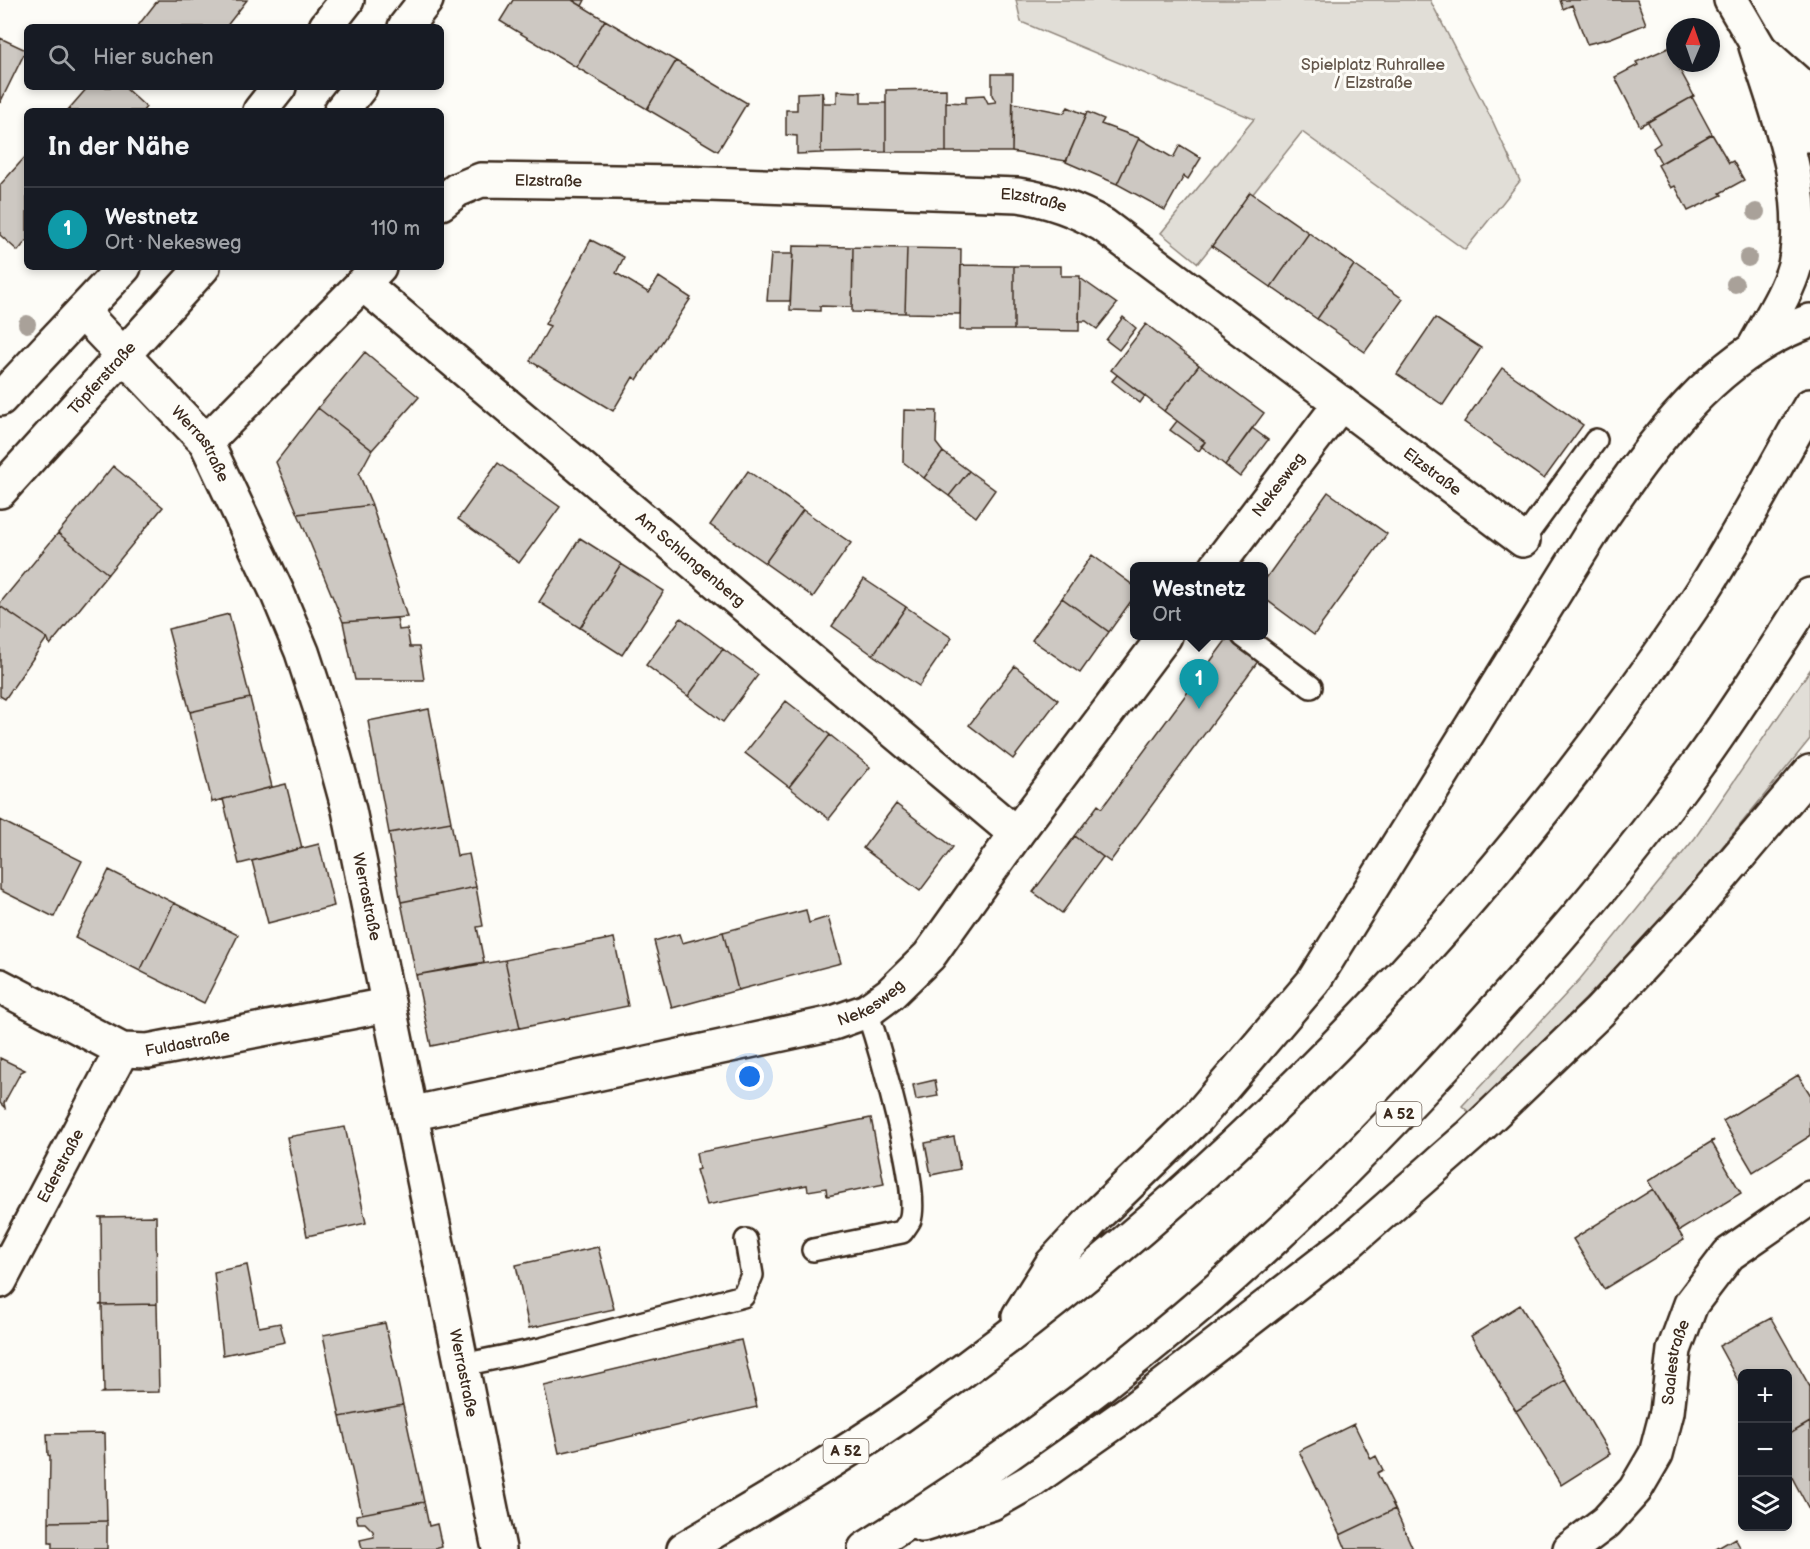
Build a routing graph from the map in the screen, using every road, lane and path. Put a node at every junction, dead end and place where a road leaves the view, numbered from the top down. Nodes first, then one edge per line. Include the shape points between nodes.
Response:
1 (347, 0) edge
2 (426, 0) edge
3 (1731, 0) edge
4 (328, 24) edge
5 (407, 24) edge
6 (1756, 46) junction
7 (277, 90) edge
8 (358, 90) edge
9 (1810, 94) edge
10 (262, 108) edge
11 (343, 108) edge
12 (1810, 135) edge
13 (444, 201) edge
14 (121, 270) edge
15 (201, 270) edge
16 (371, 276) edge
17 (82, 312) junction
18 (1810, 321) edge
19 (1754, 348) junction
20 (126, 355) junction
21 (0, 399) edge
22 (1341, 403) junction
23 (1810, 406) edge
24 (1596, 440) dead end
25 (207, 442) junction
26 (0, 491) edge
27 (1523, 540) joint
28 (1221, 562) edge
29 (1810, 595) edge
30 (1162, 640) edge
31 (1248, 640) edge
32 (1311, 687) dead end
33 (1810, 772) edge
34 (1016, 834) junction
35 (0, 986) edge
36 (387, 1005) junction
37 (867, 1011) junction
38 (122, 1050) junction
39 (410, 1114) junction
40 (1810, 1198) edge
41 (746, 1240) dead end
42 (813, 1250) dead end
43 (0, 1281) edge
44 (1001, 1342) junction
45 (462, 1365) junction
46 (877, 1542) edge
47 (499, 1549) edge
48 (684, 1549) edge
49 (1570, 1549) edge

1 - 4 main road
2 - 5 main road
3 - 6 main road
6 - 9 main road
6 - 12 main road
6 - 19 main road via 1802,203 1794,268
7 - 10 main road
8 - 11 main road
13 - 22 main road, Elzstraße via 481,180 1006,195 1051,200 1103,225
14 - 17 main road
15 - 20 main road, Töpferstraße
16 - 25 main road
16 - 34 main road, Am Schlangenberg
17 - 20 main road, Werrastraße
17 - 21 main road
18 - 19 main road
19 - 44 main road via 1676,420 1620,491 1431,787 1313,982 1198,1117 1052,1264
20 - 25 main road, Werrastraße
20 - 26 main road, Töpferstraße
22 - 27 main road, Elzstraße
22 - 28 main road, Nekesweg
23 - 44 main road, A 52 via 1696,601 1557,795 1405,975 1228,1152 1143,1228
24 - 27 lane
25 - 36 main road, Werrastraße via 277,592 324,719 349,810
29 - 46 main road, A 52 via 1696,766 1639,840 1510,994 1372,1142 1272,1241 1172,1327 981,1475
30 - 34 main road, Nekesweg
31 - 32 lane
33 - 46 main road via 1702,900 1599,1012 1472,1135 1348,1243 1136,1408 1031,1481 992,1503
34 - 37 main road, Nekesweg via 929,956
35 - 38 main road, Fuldastraße
36 - 38 main road, Fuldastraße via 148,1051
36 - 39 main road, Werrastraße
37 - 39 main road, Nekesweg via 833,1023
37 - 42 lane via 883,1057 910,1183 910,1220 902,1232
38 - 43 main road, Ederstraße
39 - 45 main road, Werrastraße
40 - 49 main road, Saalestraße via 1729,1254 1691,1304 1674,1350 1667,1412 1656,1454 1635,1491 1606,1522
41 - 45 lane via 752,1275 743,1296 552,1346
44 - 48 main road, A 52 via 898,1417
45 - 47 main road, Werrastraße

